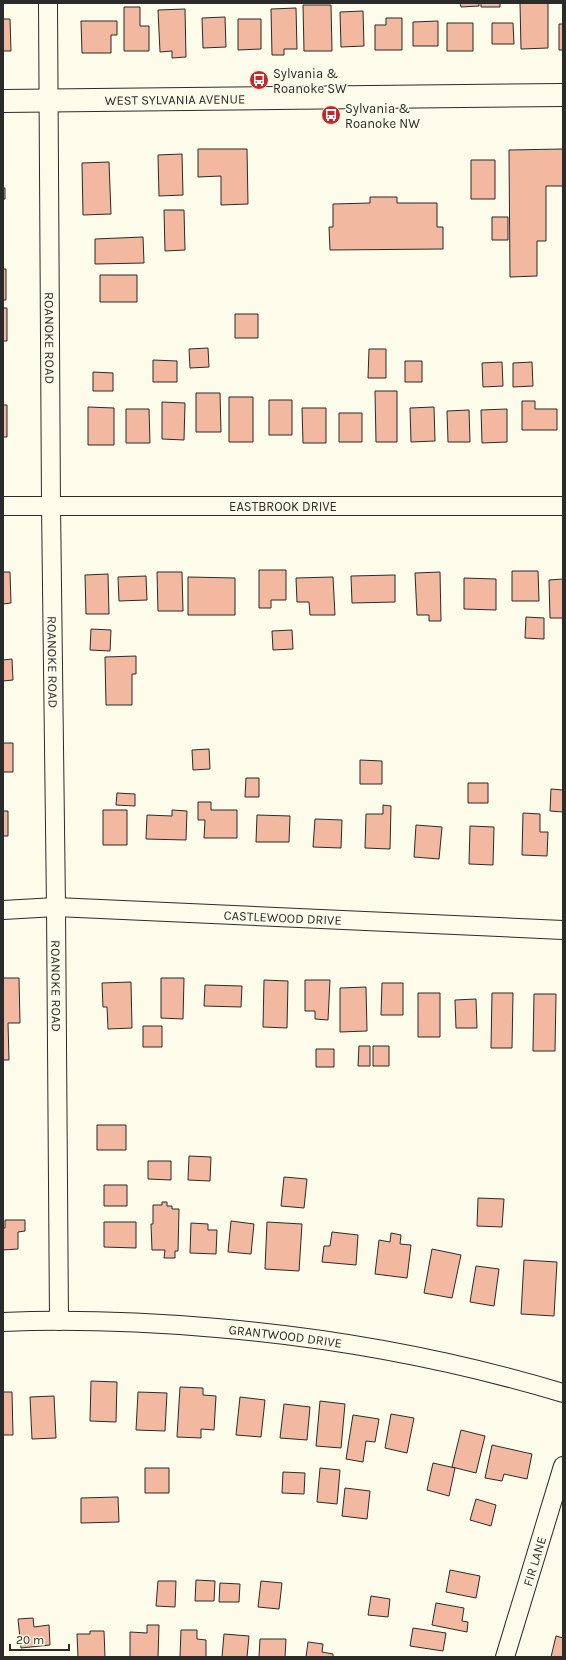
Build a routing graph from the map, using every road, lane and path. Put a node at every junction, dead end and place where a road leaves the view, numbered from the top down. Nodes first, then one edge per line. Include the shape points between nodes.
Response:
1 (48, 3) edge
2 (563, 95) edge
3 (3, 101) edge
4 (48, 101) junction
5 (51, 505) junction
6 (3, 506) edge
7 (563, 506) edge
8 (56, 908) junction
9 (3, 910) edge
10 (563, 930) edge
11 (59, 1321) junction
12 (3, 1322) edge
13 (563, 1393) edge
14 (563, 1466) edge
15 (505, 1657) edge

1 - 4 street, ROANOKE ROAD
2 - 4 main road, WEST SYLVANIA AVENUE
3 - 4 main road, WEST SYLVANIA AVENUE
4 - 5 street, ROANOKE ROAD
5 - 6 street, EASTBROOK DRIVE
5 - 7 street, EASTBROOK DRIVE
5 - 8 street, ROANOKE ROAD
8 - 9 street, CASTLEWOOD DRIVE
8 - 10 street, CASTLEWOOD DRIVE
8 - 11 street, ROANOKE ROAD
11 - 12 street, GRANTWOOD DRIVE
11 - 13 street, GRANTWOOD DRIVE via 156,1323 308,1337 407,1354 499,1374
14 - 15 street, FIR LANE

